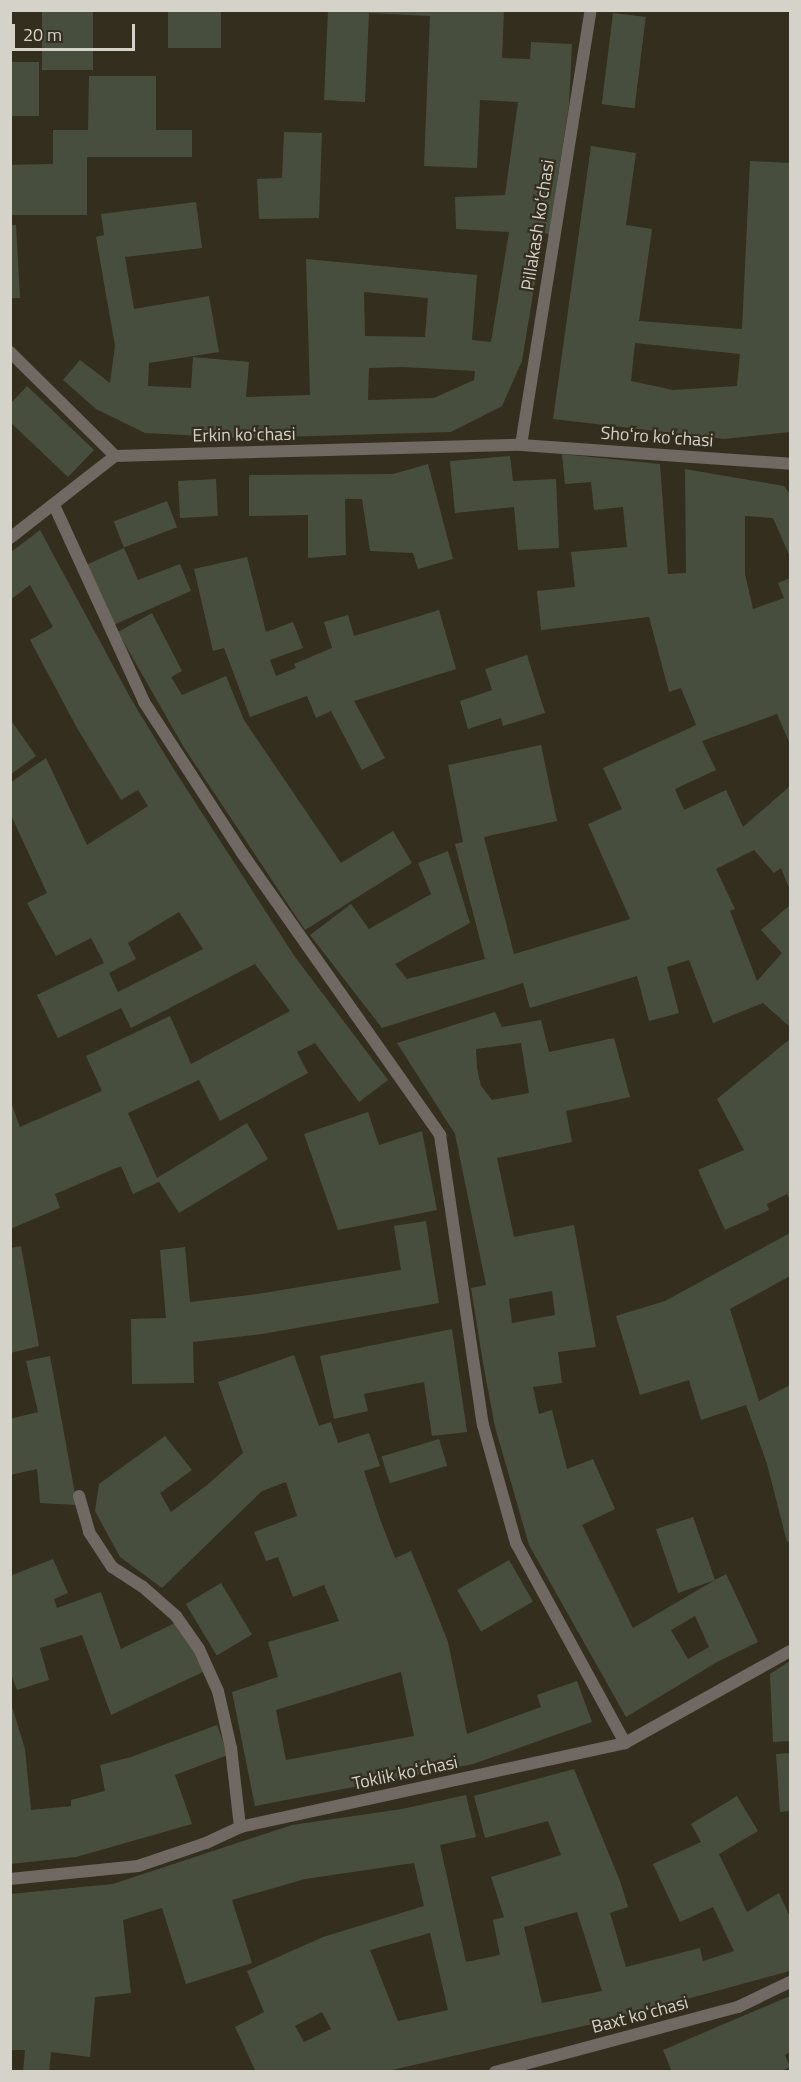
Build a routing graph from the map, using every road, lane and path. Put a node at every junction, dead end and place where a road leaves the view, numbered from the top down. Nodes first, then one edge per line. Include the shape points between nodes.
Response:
1 (591, 10) edge
2 (10, 352) edge
3 (521, 446) junction
4 (115, 456) junction
5 (790, 464) edge
6 (54, 505) junction
7 (10, 538) edge
8 (79, 1496) dead end
9 (790, 1651) edge
10 (625, 1743) junction
11 (240, 1827) junction
12 (10, 1879) edge
13 (790, 1982) edge
14 (495, 2072) edge

1 - 3 street, Pillakash koʻchasi
2 - 4 street
3 - 4 street, Erkin koʻchasi
3 - 5 street, Shoʻro koʻchasi
4 - 6 street
6 - 7 street
6 - 10 street via 144,702 242,853 440,1135 483,1425 516,1544
8 - 11 street via 88,1532 111,1567 143,1587 176,1616 199,1648 218,1691 231,1748
9 - 10 street, Toklik koʻchasi
10 - 11 street, Toklik koʻchasi
11 - 12 street, Toklik koʻchasi via 138,1866
13 - 14 street, Baxt koʻchasi via 738,2007

